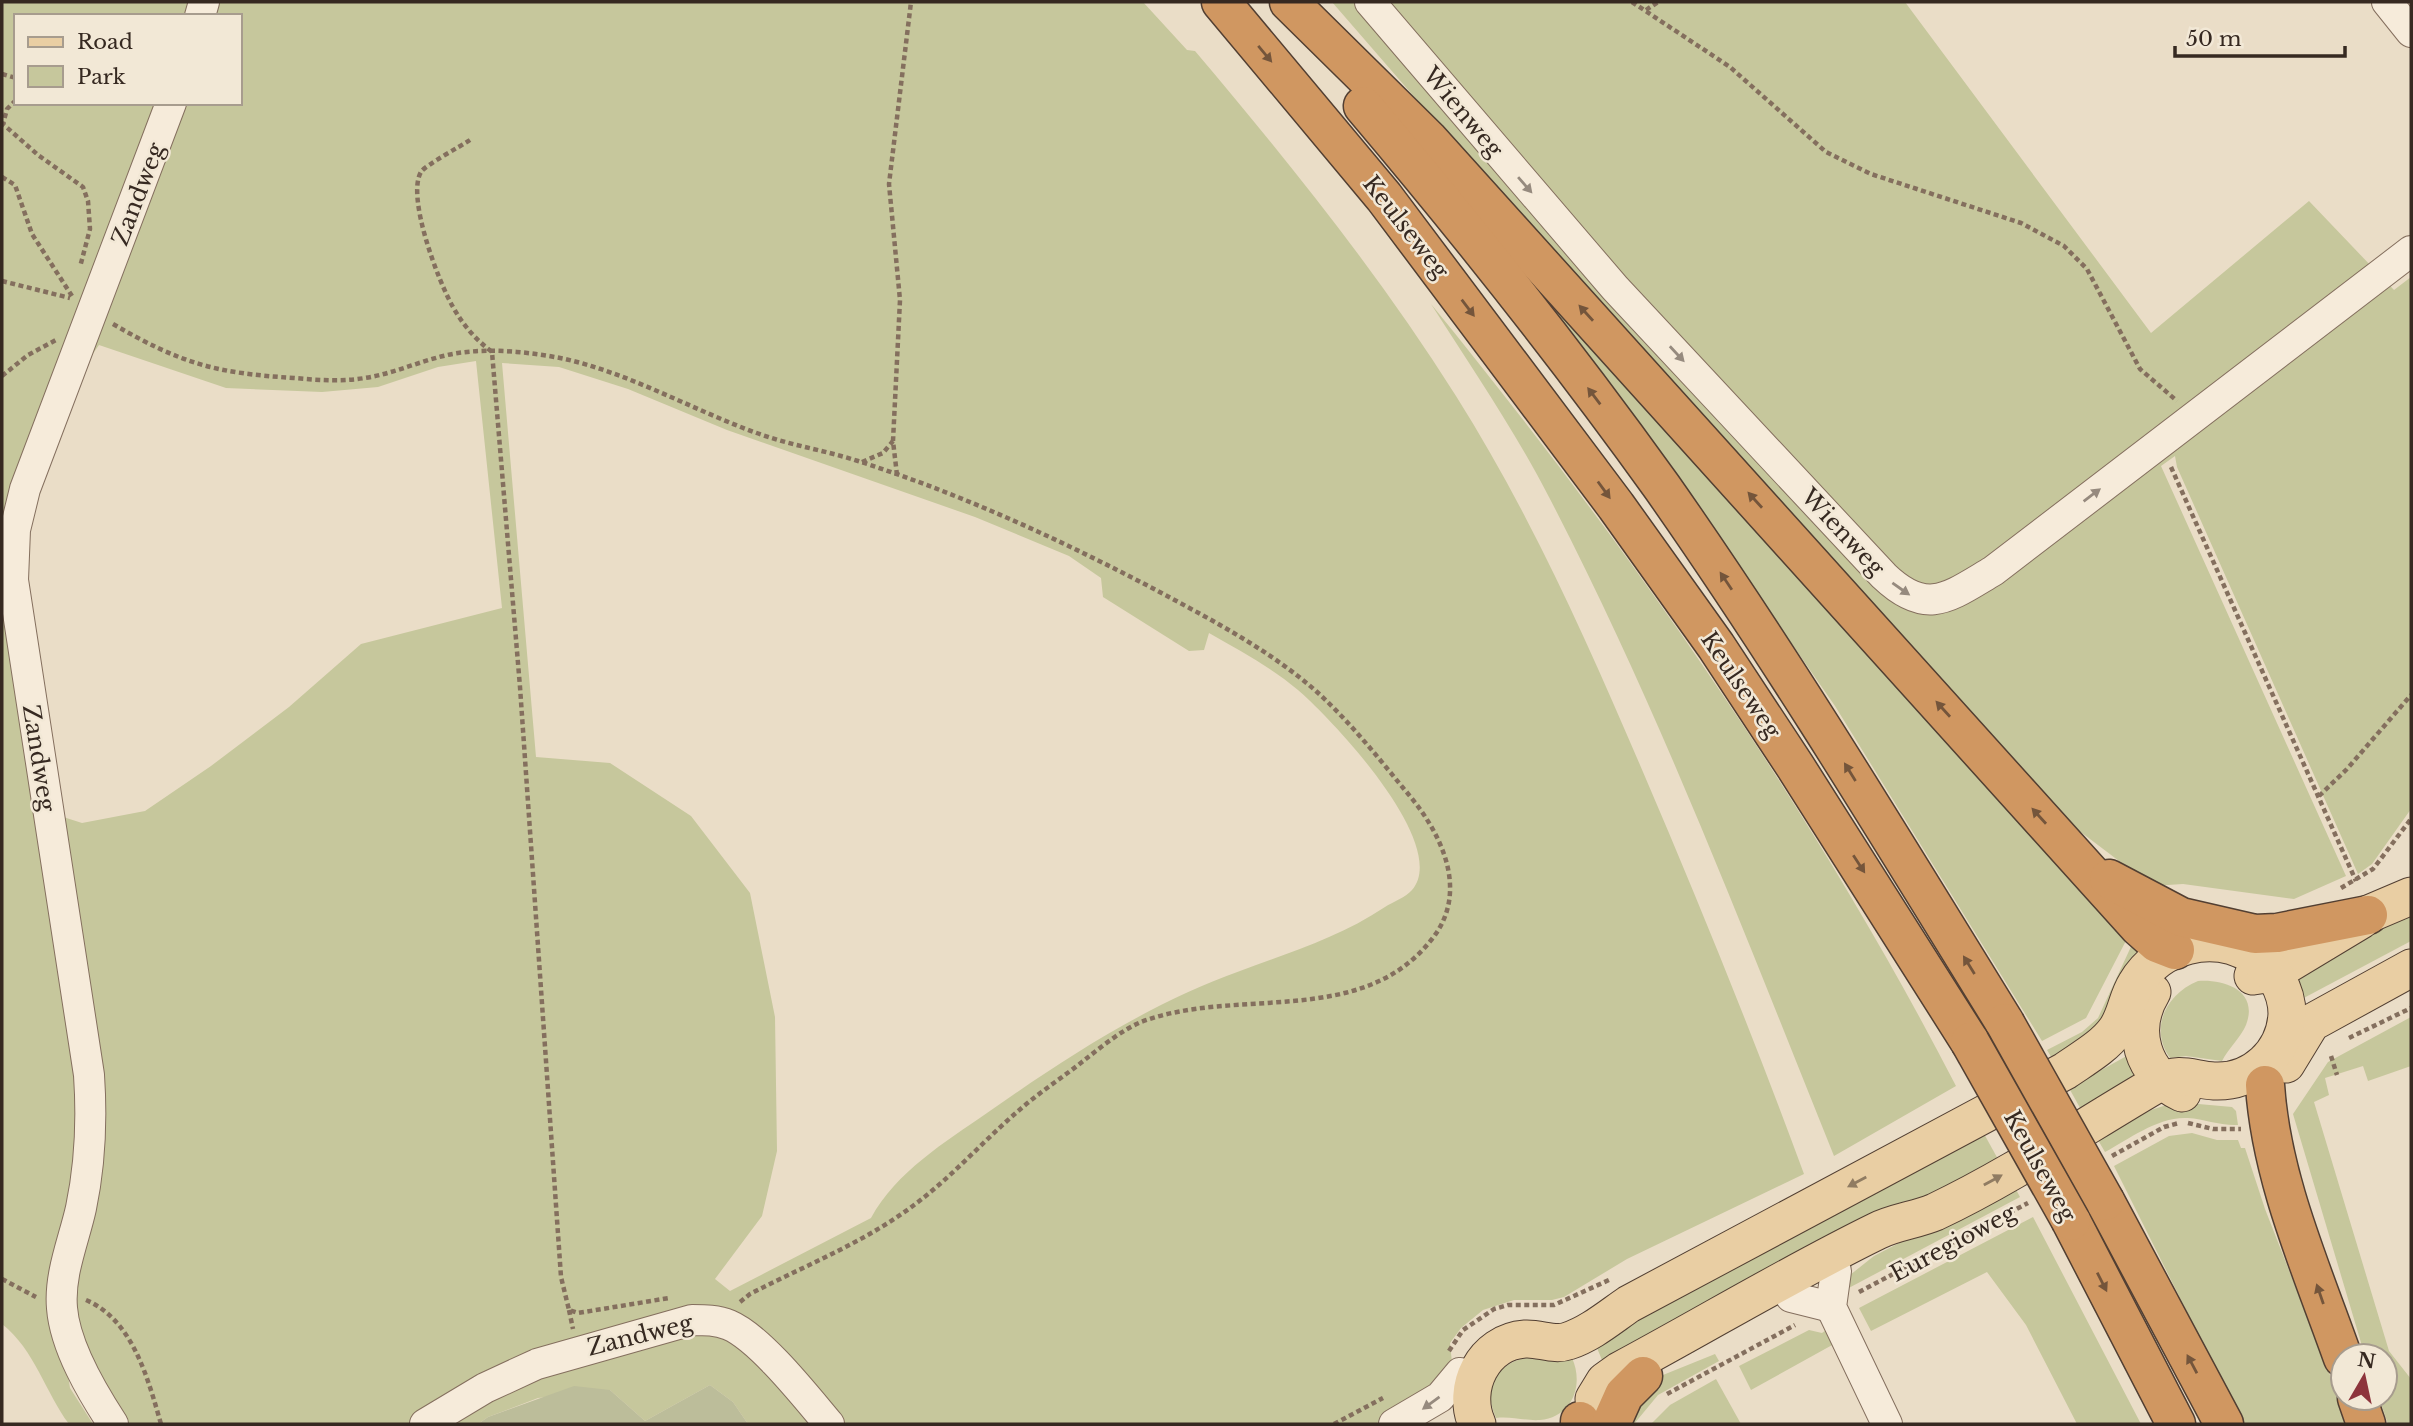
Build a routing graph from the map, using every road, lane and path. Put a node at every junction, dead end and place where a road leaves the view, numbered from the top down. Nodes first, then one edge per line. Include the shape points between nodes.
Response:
1 (911, 2) edge
2 (1221, 2) edge
3 (1276, 2) edge
4 (1289, 2) edge
5 (1370, 2) edge
6 (1632, 2) edge
7 (1658, 2) edge
8 (2388, 2) edge
9 (1646, 10) junction
10 (2411, 32) edge
11 (14, 102) edge
12 (170, 105) edge
13 (470, 140) dead end
14 (2, 177) edge
15 (2411, 251) edge
16 (78, 274) dead end
17 (2, 281) edge
18 (76, 286) dead end
19 (84, 316) junction
20 (492, 352) junction
21 (2, 376) edge
22 (2197, 416) junction
23 (893, 441) junction
24 (2161, 444) junction
25 (861, 462) junction
26 (897, 475) junction
27 (2411, 695) edge
28 (2319, 796) junction
29 (2085, 867) junction
30 (2411, 896) edge
31 (2362, 898) junction
32 (2411, 949) edge
33 (2175, 950) junction
34 (2259, 968) junction
35 (2411, 968) edge
36 (2411, 1008) edge
37 (2133, 1019) junction
38 (2340, 1042) dead end
39 (2282, 1069) junction
40 (2337, 1075) dead end
41 (2172, 1087) junction
42 (2106, 1159) dead end
43 (2036, 1199) dead end
44 (1933, 1212) junction
45 (2298, 1230) junction
46 (2, 1279) edge
47 (1834, 1289) junction
48 (681, 1296) dead end
49 (62, 1300) junction
50 (1494, 1309) dead end
51 (730, 1325) junction
52 (1567, 1332) junction
53 (2337, 1342) edge
54 (1453, 1363) junction
55 (1652, 1387) junction
56 (1389, 1395) dead end
57 (1588, 1419) edge
58 (2173, 1421) edge
59 (113, 1424) edge
60 (161, 1424) edge
61 (425, 1424) edge
62 (830, 1424) edge
63 (1334, 1424) edge
64 (1394, 1424) edge
65 (1477, 1424) edge
66 (1887, 1424) edge
67 (2224, 1424) edge

1 - 23 path via 889,184 900,300
2 -> 58 highway, Keulseweg, bridge via 1384,197 1716,646 1970,1042 2071,1221
67 -> 3 highway, Keulseweg, bridge via 2005,1023 1824,731 1661,487 1528,309
29 -> 4 highway via 1428,139
5 -> 24 street, Wienweg via 1615,288 1900,591 1933,601 1951,596 1993,571
6 - 9 path
7 - 9 path
8 - 10 street
9 - 22 path via 1730,67 1826,152 1871,174 2021,223 2064,246 2087,269 2140,369
11 - 16 path via 3,124 83,187 90,229
12 - 19 street, Zandweg
13 - 20 path via 422,170 417,183 424,232 443,286 474,338
14 - 19 path via 15,185 33,234
15 - 22 street, Wienweg
17 - 19 path
18 - 19 path
19 - 20 path via 192,364 234,374 337,381 369,378 460,352
19 - 21 path
19 - 49 street, Zandweg via 25,489 13,553 13,580 92,1107 87,1167
20 - 25 path via 568,360 650,388 758,434
20 - 48 path via 561,1277 569,1310 578,1312
22 - 24 street, Wienweg
23 - 25 path via 883,453
23 - 26 path
24 - 28 path
25 - 26 path
26 - 51 path via 1022,523 1094,557 1228,629 1315,690 1418,804 1452,877 1447,917 1430,943 1387,979 1352,992 1284,1003 1203,1008 1140,1023 1024,1106 917,1204 880,1228 750,1294 737,1305
27 - 28 path
28 - 31 path
29 - 31 highway via 2182,917 2255,934 2277,933
29 - 33 highway via 2139,928
30 - 31 main road
31 - 34 main road via 2270,953
32 - 39 main road via 2308,1003
33 - 34 main road via 2213,943
33 - 37 main road via 2143,973
34 - 37 main road via 2205,960 2179,968 2150,994
34 - 39 main road via 2285,1000
34 - 39 main road via 2267,1020 2262,1037 2240,1063
35 - 39 main road via 2311,1023
36 - 38 path
37 - 41 main road via 2148,1062
37 -> 52 main road via 2065,1071 1629,1304
39 - 40 path
39 - 41 main road via 2209,1101
39 - 42 path via 2226,1130 2175,1124
39 - 45 highway via 2279,1110 2291,1160
39 - 45 highway via 2259,1169
44 -> 41 main road, Euregioweg via 2097,1123 2167,1095
43 - 47 path, Euregioweg
44 - 47 main road
44 - 57 main road, Euregioweg via 1879,1230 1619,1371 1605,1381
53 -> 45 highway
46 - 49 path
47 - 55 path, Euregioweg
47 - 55 main road via 1791,1297
47 - 66 street
49 - 59 street, Zandweg via 85,1381
49 - 60 path via 100,1306 127,1333
50 - 54 path via 1463,1331
51 - 61 street, Zandweg via 692,1320 577,1350 512,1374
51 - 62 street, Zandweg via 748,1336
52 - 54 main road via 1528,1319 1497,1326
52 - 57 main road via 1585,1348 1595,1372
52 - 65 main road via 1561,1343 1522,1339 1488,1356 1474,1379
54 -> 64 street via 1440,1397
55 - 57 highway via 1624,1395
56 - 63 path

